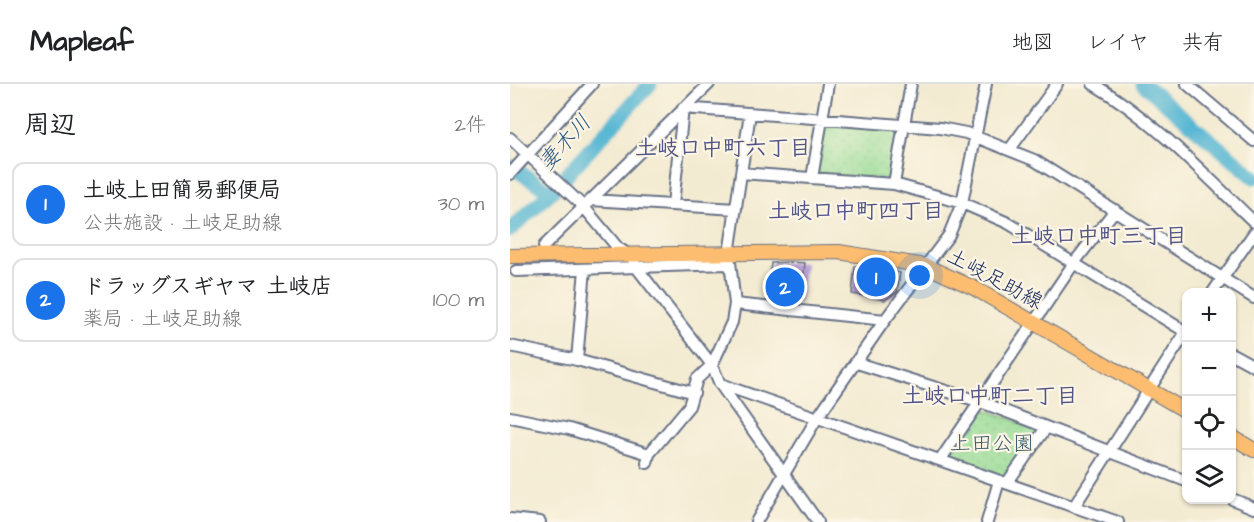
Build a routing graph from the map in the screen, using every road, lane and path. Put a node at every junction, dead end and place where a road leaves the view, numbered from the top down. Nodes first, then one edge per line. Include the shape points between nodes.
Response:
1 (592, 84) edge
2 (709, 84) edge
3 (828, 84) edge
4 (911, 84) edge
5 (986, 84) edge
6 (1057, 84) edge
7 (1093, 84) edge
8 (1190, 85) edge
9 (683, 108) junction
10 (750, 113) junction
11 (822, 119) junction
12 (904, 125) junction
13 (975, 137) junction
14 (510, 138) edge
15 (1254, 141) edge
16 (1010, 149) junction
17 (531, 158) junction
18 (741, 173) junction
19 (510, 174) edge
20 (812, 178) junction
21 (894, 184) junction
22 (583, 202) junction
23 (962, 203) junction
24 (674, 204) junction
25 (736, 209) junction
26 (1115, 210) junction
27 (1254, 222) edge
28 (1254, 233) edge
29 (544, 246) dead end
30 (729, 259) junction
31 (634, 262) junction
32 (1074, 263) junction
33 (516, 265) edge
34 (926, 267) junction
35 (585, 269) junction
36 (1223, 278) junction
37 (1216, 288) edge
38 (1254, 298) edge
39 (735, 304) junction
40 (885, 320) junction
41 (1033, 323) junction
42 (1182, 330) edge
43 (1182, 338) edge
44 (510, 345) edge
45 (1236, 356) edge
46 (577, 360) junction
47 (857, 363) junction
48 (712, 365) junction
49 (1254, 366) edge
50 (720, 384) junction
51 (1147, 389) junction
52 (694, 393) junction
53 (981, 402) junction
54 (1182, 409) edge
55 (510, 417) edge
56 (818, 418) junction
57 (1046, 428) junction
58 (1236, 439) edge
59 (1109, 450) junction
60 (1254, 450) edge
61 (941, 459) junction
62 (782, 474) junction
63 (1182, 479) edge
64 (1003, 482) junction
65 (1236, 501) edge
66 (1075, 505) junction
67 (1254, 508) edge
68 (510, 519) edge
69 (534, 522) edge
70 (756, 522) edge
71 (818, 522) edge
72 (987, 522) edge
73 (1119, 522) edge

1 - 17 street
2 - 9 street
3 - 11 street
4 - 12 street
5 - 13 street
6 - 16 street
7 - 27 street via 1154,129
8 - 15 street
9 - 10 street
9 - 22 street
9 - 24 street
10 - 11 street
10 - 18 street
11 - 12 street
11 - 20 street
12 - 13 street via 940,128
12 - 21 street
13 - 16 street
13 - 23 street
14 - 17 street
16 - 26 street
17 - 19 street
17 - 22 street
18 - 20 street
18 - 25 street
20 - 21 street
21 - 23 street
22 - 24 street
22 - 29 street
22 - 31 street via 618,248
23 - 32 street via 1008,224
23 - 34 street via 949,235
24 - 25 street
25 - 30 street
26 - 32 street
26 - 36 street
28 - 36 street
30 - 31 main road, 土岐足助線
30 - 34 main road, 土岐足助線 via 839,252
30 - 39 street
31 - 33 main road, 土岐足助線
31 - 35 street
31 - 48 street
32 - 41 street
32 - 42 street
33 - 35 street
34 - 40 street
34 - 41 main road, 土岐足助線 via 974,288
35 - 46 street
36 - 37 street
36 - 38 street
39 - 40 street
39 - 48 street via 728,333
40 - 47 street
41 - 51 main road, 土岐足助線
41 - 53 street
43 - 51 street
44 - 46 street
45 - 49 street
46 - 52 street
47 - 53 street
47 - 56 street
48 - 50 street
48 - 52 street via 698,379
50 - 56 street
50 - 62 street
51 - 54 main road, 土岐足助線
51 - 59 street
52 - 55 street via 648,459 569,429
53 - 57 street
53 - 61 street
56 - 61 street
56 - 62 street
57 - 59 street
57 - 64 street
58 - 60 main road
59 - 63 street
59 - 66 street
61 - 64 street
62 - 70 street
62 - 71 street
64 - 66 street
64 - 72 street
65 - 67 street
66 - 73 street
68 - 69 street

